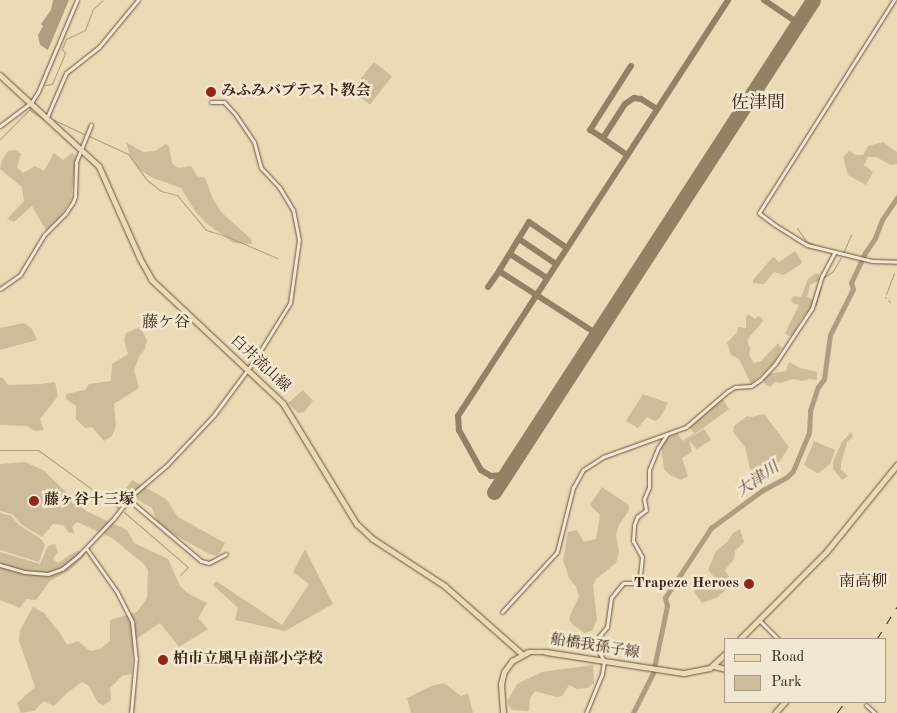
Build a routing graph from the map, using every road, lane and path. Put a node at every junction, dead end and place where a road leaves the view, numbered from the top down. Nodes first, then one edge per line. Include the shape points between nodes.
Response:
1 (76, 0) edge
2 (138, 0) edge
3 (894, 0) edge
4 (0, 75) edge
5 (211, 102) dead end
6 (31, 103) junction
7 (47, 117) junction
8 (91, 125) dead end
9 (0, 126) edge
10 (81, 148) junction
11 (834, 253) junction
12 (897, 262) edge
13 (0, 289) edge
14 (247, 369) junction
15 (668, 434) junction
16 (897, 465) edge
17 (128, 499) junction
18 (86, 548) junction
19 (226, 554) dead end
20 (0, 565) edge
21 (502, 612) dead end
22 (759, 620) junction
23 (741, 638) edge
24 (777, 638) edge
25 (522, 654) junction
26 (724, 655) edge
27 (604, 661) junction
28 (714, 666) junction
29 (724, 668) edge
30 (784, 703) edge
31 (866, 705) dead end
32 (131, 713) edge
33 (503, 713) edge
34 (586, 713) edge
35 (775, 713) edge
36 (875, 713) edge

1 - 6 street via 40,89
2 - 7 street via 99,47 66,73
3 - 11 street via 759,213 796,239
4 - 6 main road, 白井流山線
5 - 14 street via 225,104 253,139 258,163 290,204 298,231 292,300
6 - 7 main road, 白井流山線
6 - 9 street
7 - 10 main road, 白井流山線
8 - 10 street
10 - 13 street via 76,162 73,202 44,235 20,275
10 - 14 main road, 白井流山線 via 104,174 152,280
11 - 12 street via 881,263
11 - 15 street via 822,276 812,308 775,364 752,385 732,388 692,423
14 - 17 street via 204,426
14 - 25 main road, 白井流山線 via 288,409 357,524 373,539 445,586
15 - 21 street via 608,455 583,470 573,488 557,552
15 - 27 street via 649,470 649,487 644,499 646,510 634,525 632,540 642,557 639,578 635,583 623,583 613,593 607,627 597,638 597,648
16 - 22 main road via 833,544
17 - 18 street
17 - 19 street via 201,562 209,563
18 - 20 street via 62,569 48,574
18 - 32 street via 117,592 132,622 136,658
22 - 23 main road
22 - 24 street
25 - 27 main road, 船橋我孫子線 via 546,652
25 - 33 main road via 508,665 502,678
26 - 28 main road
27 - 28 main road, 船橋我孫子線 via 695,672
27 - 34 street via 601,678
28 - 29 main road
30 - 35 main road
31 - 36 street

